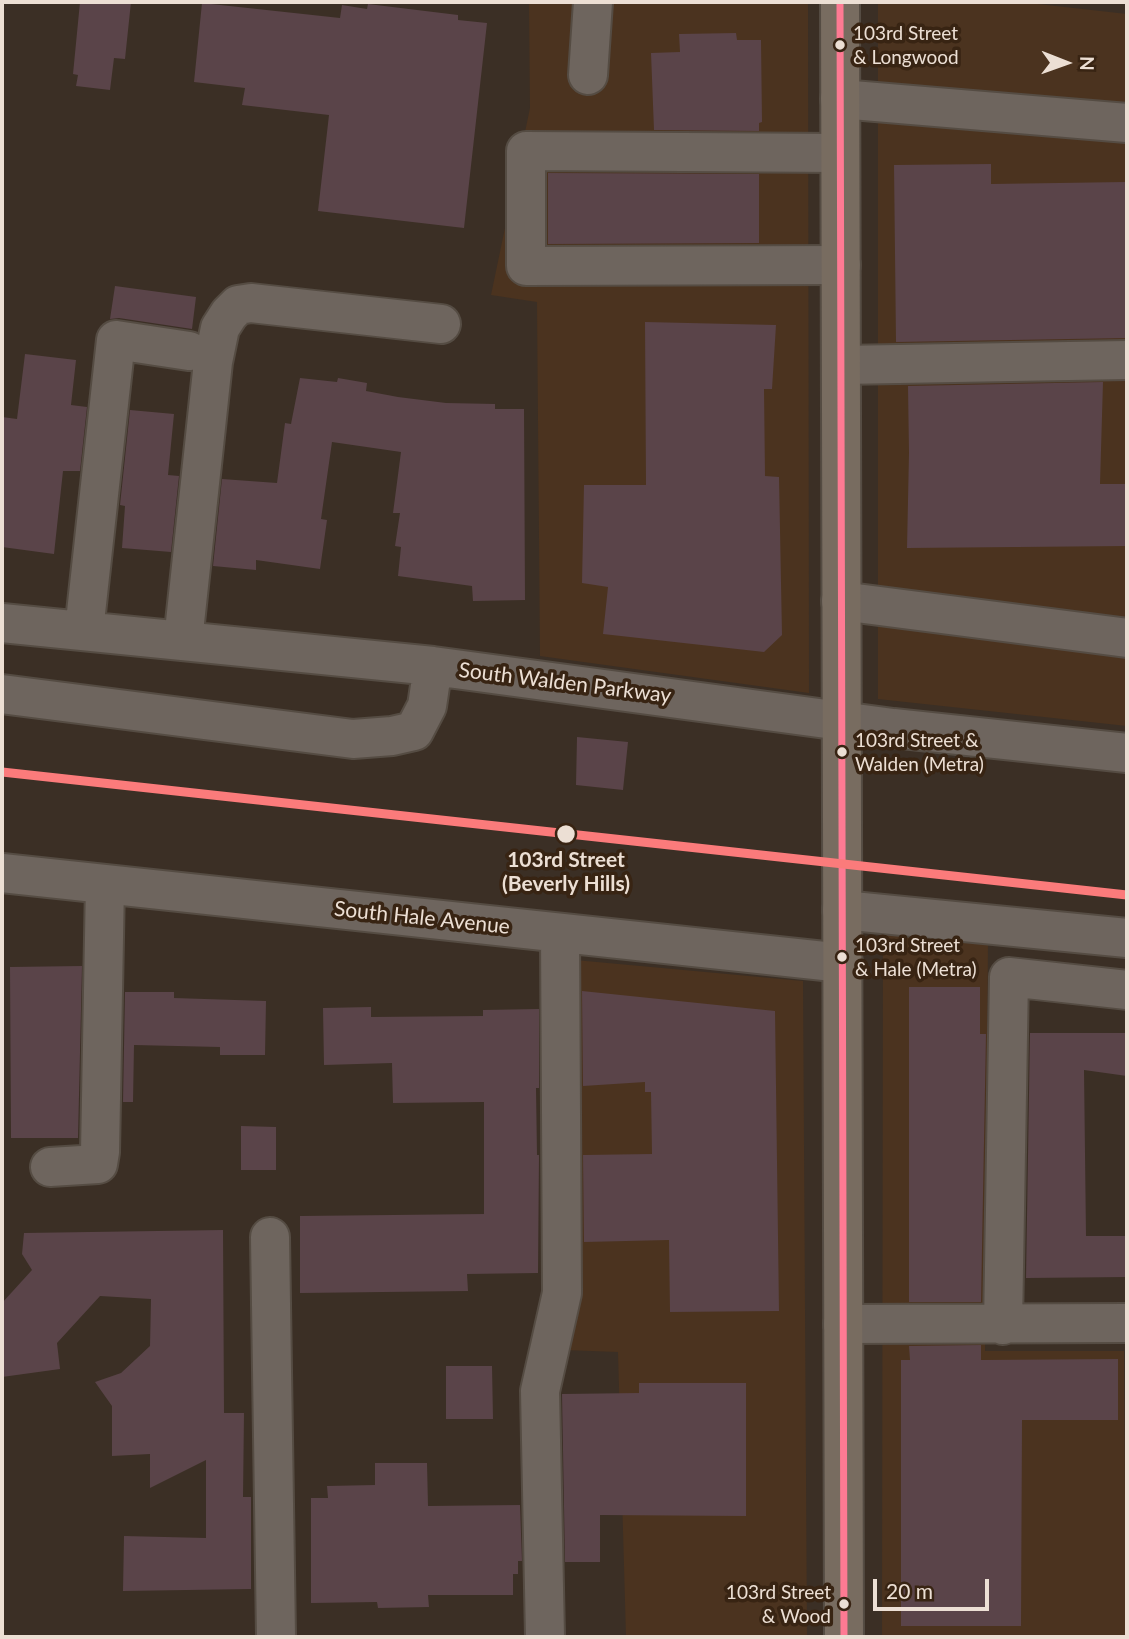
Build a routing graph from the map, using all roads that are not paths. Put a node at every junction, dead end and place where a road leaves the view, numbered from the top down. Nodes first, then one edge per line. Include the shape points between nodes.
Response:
1 (593, 2) edge
2 (840, 2) edge
3 (588, 75) dead end
4 (839, 99) junction
5 (1127, 123) edge
6 (840, 153) junction
7 (841, 265) junction
8 (441, 324) dead end
9 (189, 351) dead end
10 (1127, 360) edge
11 (841, 365) junction
12 (841, 601) junction
13 (2, 623) edge
14 (84, 631) junction
15 (1127, 638) edge
16 (183, 641) junction
17 (433, 666) junction
18 (2, 694) edge
19 (842, 721) junction
20 (1127, 752) edge
21 (2, 873) edge
22 (105, 884) junction
23 (842, 910) junction
24 (560, 933) junction
25 (1127, 938) edge
26 (842, 963) junction
27 (1127, 990) edge
28 (50, 1167) dead end
29 (271, 1237) dead end
30 (1127, 1323) edge
31 (843, 1324) junction
32 (1003, 1325) junction
33 (276, 1637) edge
34 (545, 1637) edge
35 (844, 1637) edge

1 - 3 street
2 - 4 main road
4 - 5 street
4 - 6 main road
6 - 7 main road
6 - 7 street via 526,151 526,266
7 - 11 main road
8 - 16 street via 251,303 238,305 229,314 220,328 213,362
9 - 14 street via 116,340
10 - 11 street
11 - 12 main road
12 - 15 street
12 - 19 main road
13 - 14 street, South Walden Parkway
14 - 16 street, South Walden Parkway
16 - 17 street, South Walden Parkway
17 - 18 street via 427,706 414,731 353,739
17 - 19 street, South Walden Parkway
19 - 20 street, South Walden Parkway
19 - 23 main road
21 - 22 street, South Hale Avenue
22 - 24 street, South Hale Avenue
22 - 28 street via 100,1152 97,1164
23 - 25 street
23 - 26 main road
24 - 26 street, South Hale Avenue
24 - 34 street via 562,1293 540,1391
26 - 31 main road
27 - 32 street via 1009,977
29 - 33 street
30 - 32 street
31 - 32 street
31 - 35 main road

